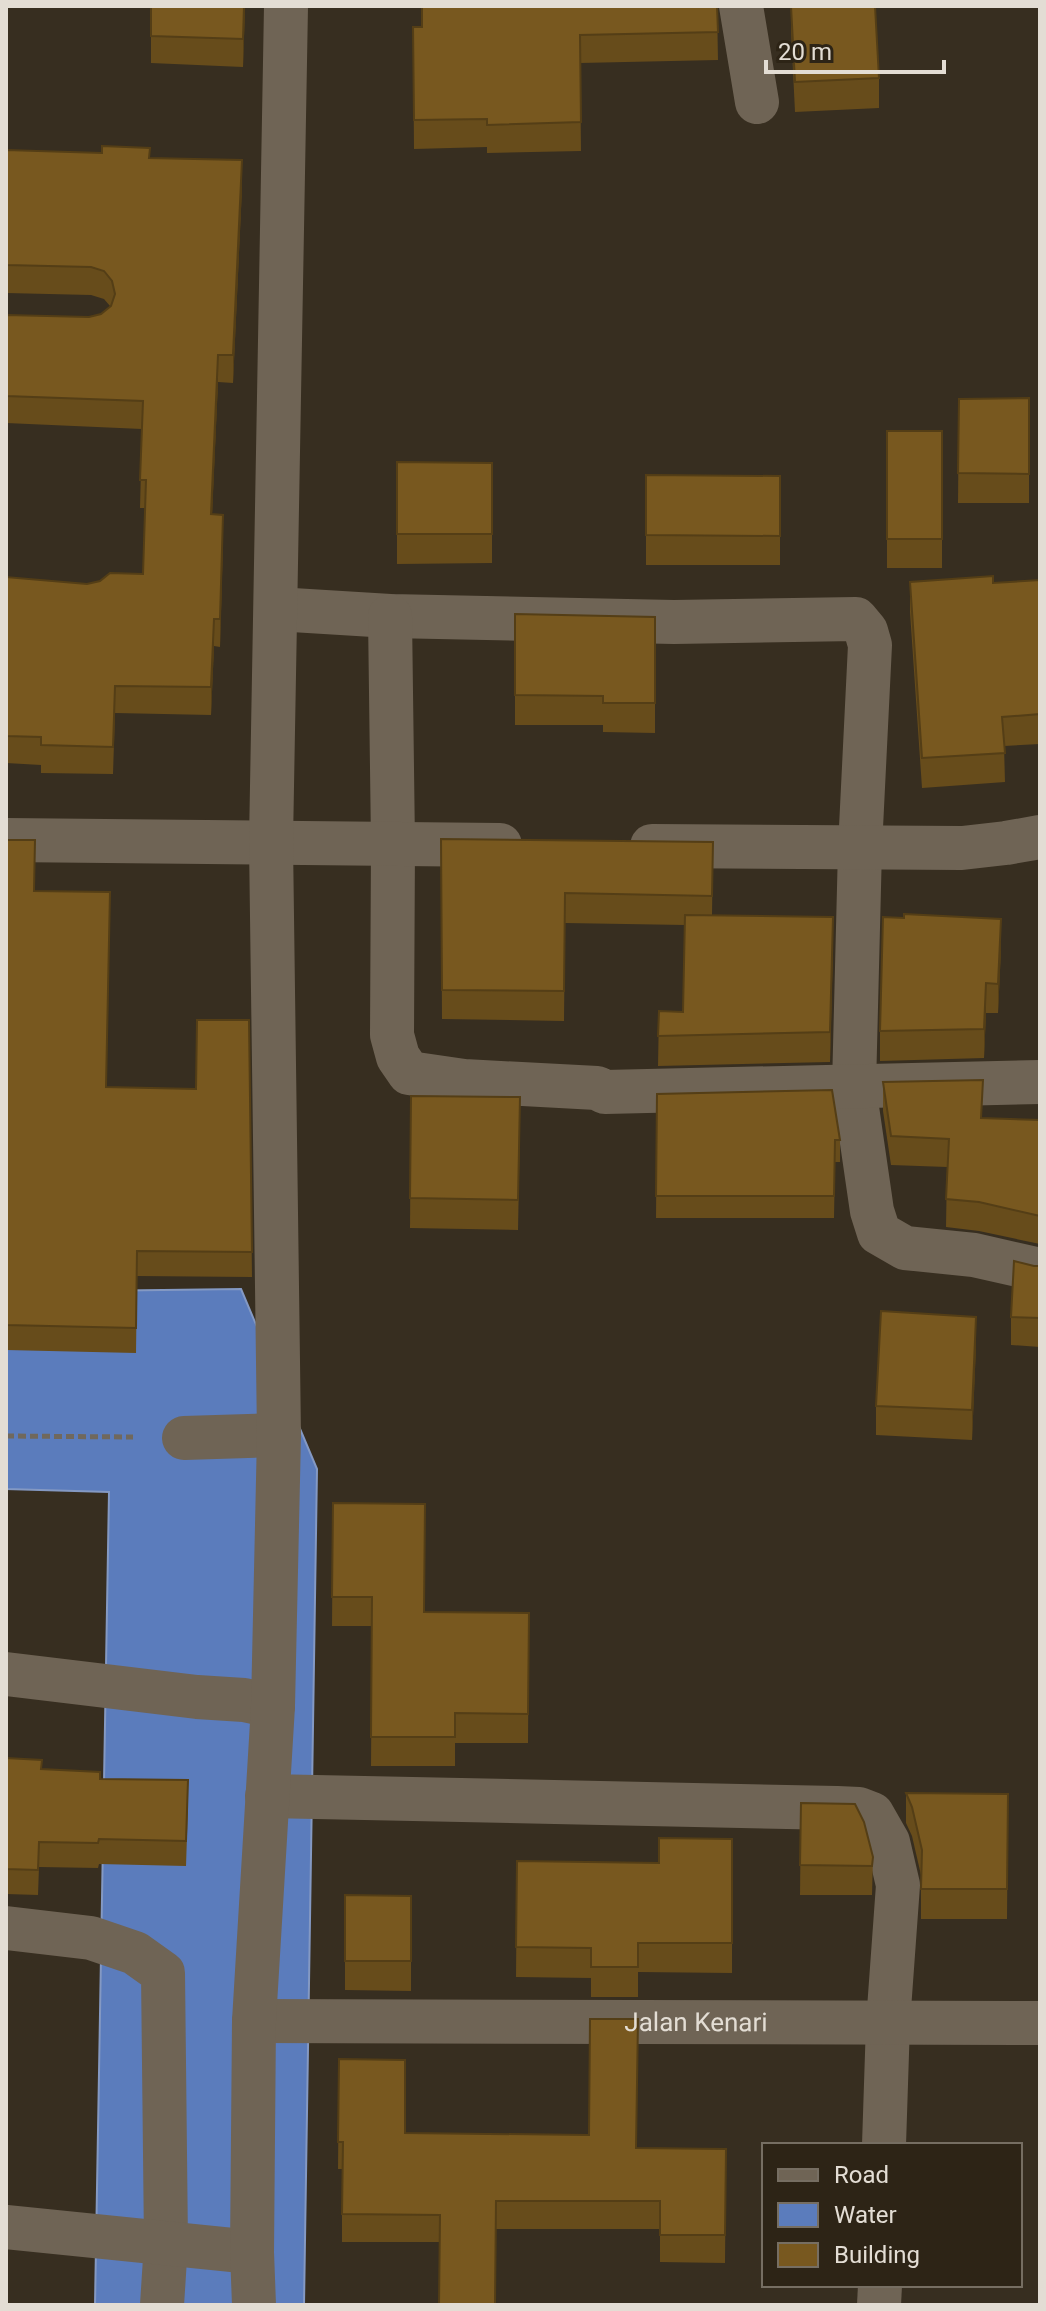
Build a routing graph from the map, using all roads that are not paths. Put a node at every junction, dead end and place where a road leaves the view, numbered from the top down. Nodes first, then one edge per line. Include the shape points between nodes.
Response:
1 (286, 6) edge
2 (741, 6) edge
3 (757, 102) dead end
4 (276, 609) junction
5 (390, 616) junction
6 (1040, 837) edge
7 (6, 840) edge
8 (271, 842) junction
9 (393, 844) junction
10 (533, 845) edge
11 (611, 846) edge
12 (860, 848) junction
13 (1040, 1082) edge
14 (854, 1087) junction
15 (1040, 1270) edge
16 (279, 1435) junction
17 (184, 1438) road end
18 (6, 1674) edge
19 (258, 1703) junction
20 (267, 1796) junction
21 (6, 1928) edge
22 (254, 2021) junction
23 (888, 2023) junction
24 (1040, 2023) edge
25 (884, 2143) edge
26 (6, 2227) edge
27 (174, 2244) junction
28 (249, 2251) junction
29 (162, 2305) edge
30 (254, 2305) edge

1 - 4 street
2 - 3 street
4 - 5 street
4 - 8 street
5 - 9 street
5 - 12 street via 674,622 856,619 870,645
6 - 12 street via 962,848
7 - 8 street
8 - 9 street
8 - 16 street
9 - 10 street
9 - 14 street via 392,1035 409,1073 605,1092
11 - 12 street
12 - 14 street
13 - 14 street
14 - 15 street via 879,1233 905,1248 974,1255
16 - 17 street
16 - 19 street
18 - 19 street
19 - 20 street
20 - 22 street
20 - 23 street via 859,1809 872,1814 888,1842 898,1885
21 - 27 street via 91,1938 135,1953 163,1973
22 - 23 street, Jalan Kenari
22 - 28 street
23 - 24 street, Jalan Kenari
23 - 25 street
26 - 27 street
27 - 28 street
27 - 29 street
28 - 30 street

